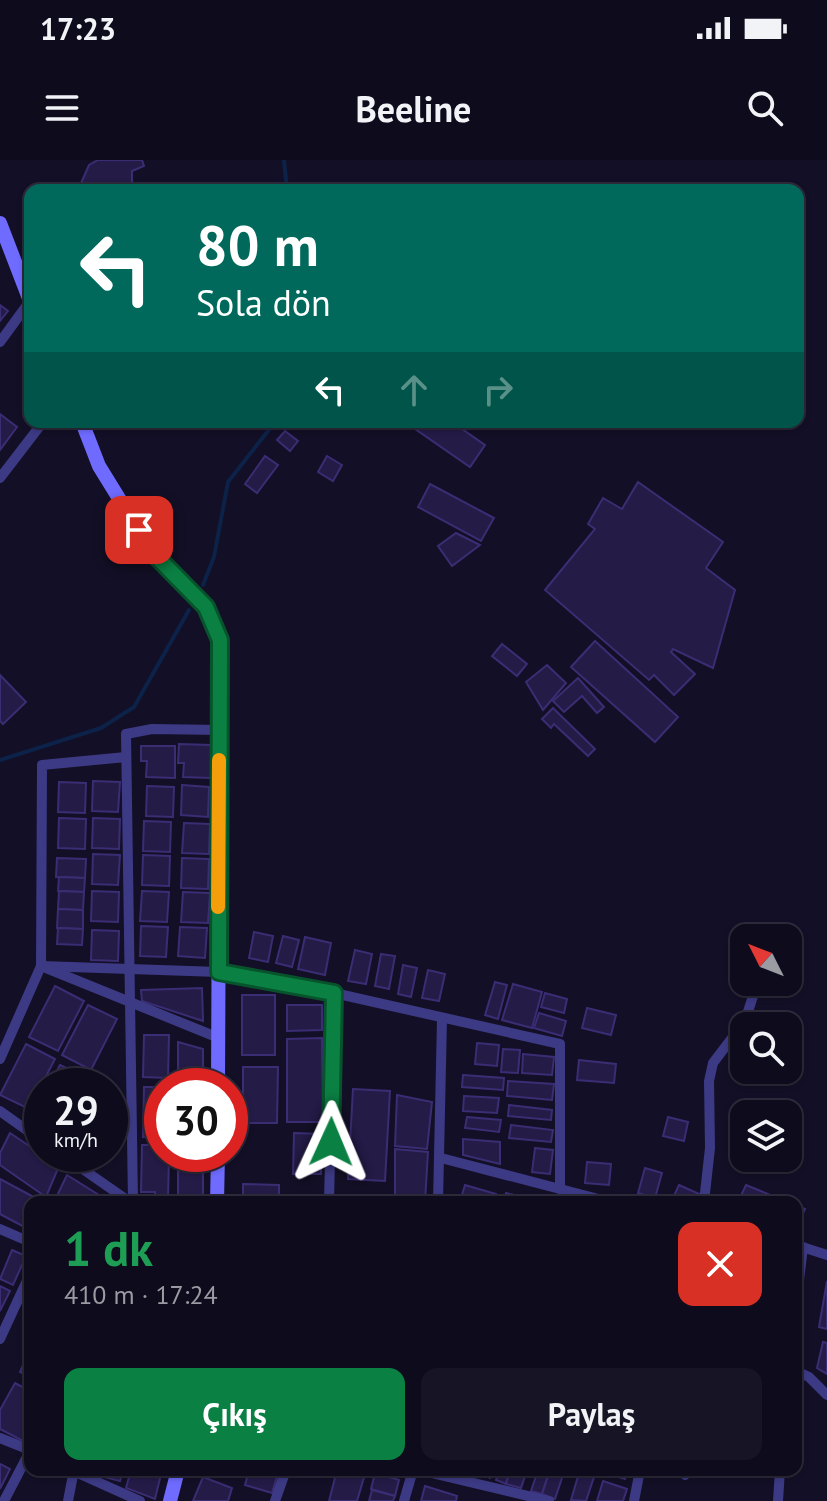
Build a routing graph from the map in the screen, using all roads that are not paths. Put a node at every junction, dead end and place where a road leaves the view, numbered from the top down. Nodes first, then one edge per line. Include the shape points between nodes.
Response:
1 (0, 223) edge
2 (24, 285) edge
3 (24, 309) edge
4 (0, 342) edge
5 (38, 428) edge
6 (84, 428) edge
7 (0, 478) edge
8 (222, 730) junction
9 (126, 757) junction
10 (41, 966) junction
11 (129, 968) junction
12 (219, 972) junction
13 (334, 993) junction
14 (753, 996) dead end
15 (131, 1003) junction
16 (442, 1019) junction
17 (219, 1038) junction
18 (0, 1059) edge
19 (218, 1068) edge
20 (0, 1111) edge
21 (24, 1128) edge
22 (441, 1158) junction
23 (87, 1172) edge
24 (218, 1172) edge
25 (560, 1189) junction
26 (122, 1196) edge
27 (131, 1196) edge
28 (217, 1196) edge
29 (329, 1196) edge
30 (438, 1196) edge
31 (587, 1196) edge
32 (705, 1196) edge
33 (0, 1229) edge
34 (24, 1239) edge
35 (802, 1247) edge
36 (827, 1255) edge
37 (24, 1286) edge
38 (1, 1334) edge
39 (802, 1374) edge
40 (827, 1395) edge
41 (0, 1438) edge
42 (24, 1448) edge
43 (24, 1463) edge
44 (72, 1476) edge
45 (86, 1476) edge
46 (176, 1476) edge
47 (284, 1476) edge
48 (411, 1476) edge
49 (444, 1476) edge
50 (639, 1476) edge
51 (780, 1476) edge
52 (4, 1501) edge
53 (68, 1501) edge
54 (140, 1501) edge
55 (170, 1501) edge
56 (275, 1501) edge
57 (404, 1501) edge
58 (546, 1501) edge
59 (634, 1501) edge
60 (778, 1501) edge

1 - 2 street
3 - 4 street
5 - 7 street
6 - 8 street via 99,466 152,552 206,607 220,640
8 - 9 street via 126,734
8 - 12 street
9 - 10 street via 42,765
9 - 11 street
10 - 11 street
10 - 15 street
10 - 18 street
11 - 12 street
11 - 15 street
12 - 13 street
12 - 17 street
13 - 16 street
13 - 29 street
14 - 32 street via 745,1021 713,1063
15 - 17 street
15 - 27 street
16 - 22 street
16 - 25 street via 560,1044
17 - 19 street
20 - 21 street
22 - 25 street
22 - 30 street
23 - 26 street
24 - 28 street
25 - 31 street
33 - 34 street
35 - 36 street
37 - 38 street
39 - 40 street
41 - 42 street
43 - 52 street
44 - 53 street
45 - 54 street
46 - 55 street
47 - 56 street
48 - 57 street
49 - 58 street
50 - 59 street
51 - 60 street

